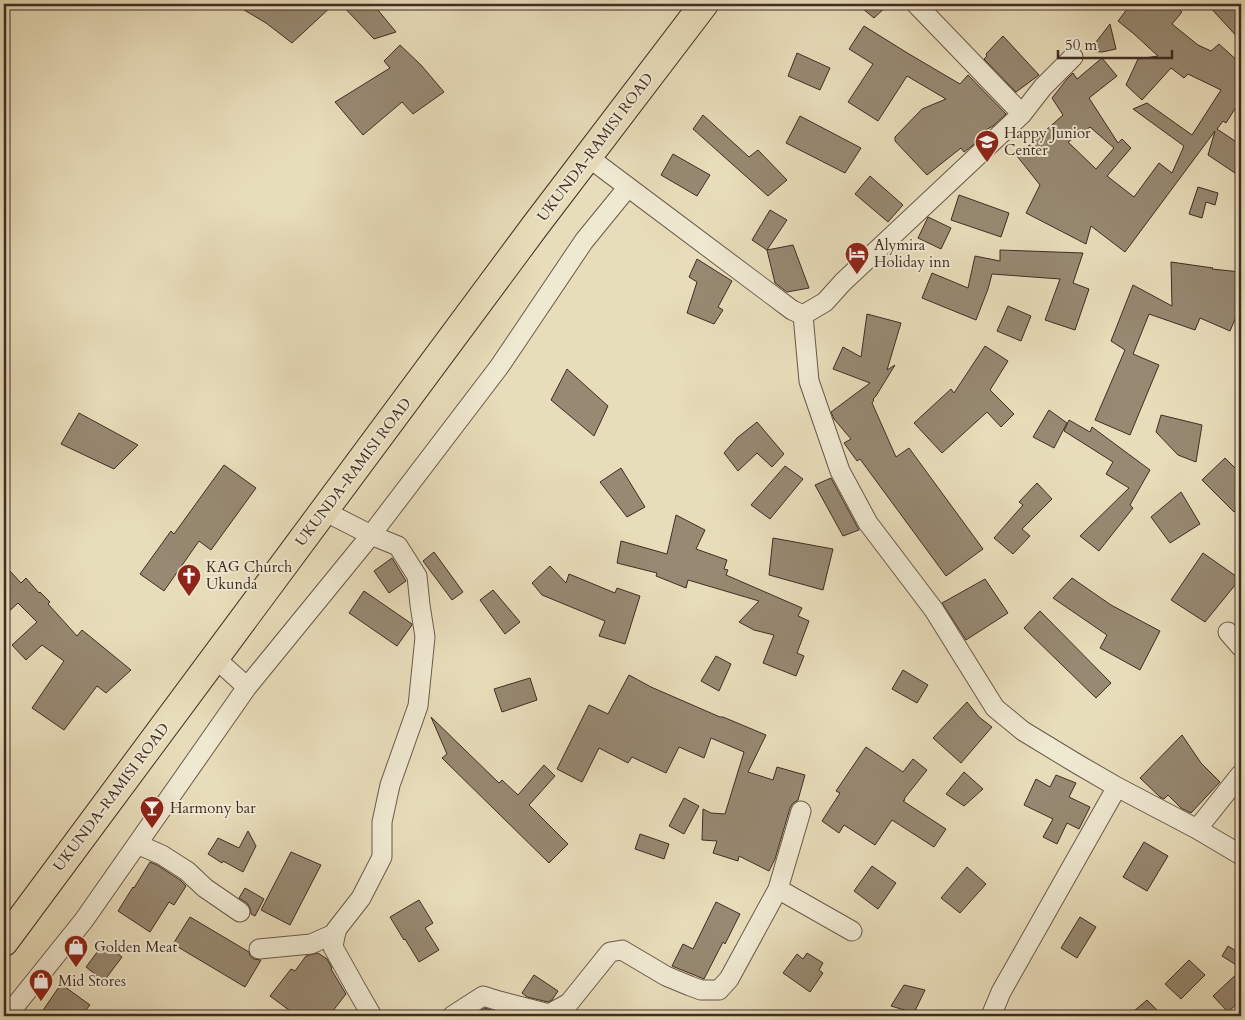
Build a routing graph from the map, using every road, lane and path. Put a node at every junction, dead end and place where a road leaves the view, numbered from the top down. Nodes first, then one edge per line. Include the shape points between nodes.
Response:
1 (704, 4) edge
2 (916, 4) edge
3 (1073, 57) dead end
4 (1022, 114) junction
5 (588, 157) junction
6 (628, 187) junction
7 (803, 314) junction
8 (324, 511) junction
9 (371, 535) junction
10 (1228, 632) dead end
11 (1241, 647) edge
12 (215, 658) junction
13 (247, 688) junction
14 (1241, 774) edge
15 (1117, 786) junction
16 (800, 811) dead end
17 (1197, 829) junction
18 (137, 844) junction
19 (1241, 855) edge
20 (778, 890) junction
21 (240, 912) dead end
22 (852, 931) dead end
23 (336, 934) junction
24 (4, 942) edge
25 (259, 949) dead end
26 (7, 1016) edge
27 (372, 1016) edge
28 (452, 1016) edge
29 (991, 1016) edge

1 - 5 highway, UKUNDA-RAMISI ROAD
2 - 4 street
3 - 4 street via 1042,87
4 - 7 street via 825,302
5 - 6 street
5 - 8 highway, UKUNDA-RAMISI ROAD
6 - 7 street via 792,310
6 - 9 street via 584,241 499,367
7 - 15 street via 809,381 840,471 868,523 934,610 995,708 1023,731
8 - 9 street
8 - 12 highway, UKUNDA-RAMISI ROAD
9 - 13 street
9 - 23 street via 398,546 417,576 425,637 418,706 390,785 382,822 382,857 361,898
10 - 11 street
12 - 13 street
12 - 24 highway, UKUNDA-RAMISI ROAD
13 - 18 street
14 - 17 street
15 - 17 street
15 - 29 street via 1001,992
16 - 20 street
17 - 19 street
18 - 21 street via 187,871
18 - 26 street via 84,920
20 - 22 street
20 - 28 street via 719,990 690,986 622,950 610,952 568,1003 549,1014 482,996
23 - 25 street via 311,944
23 - 27 street via 333,947

